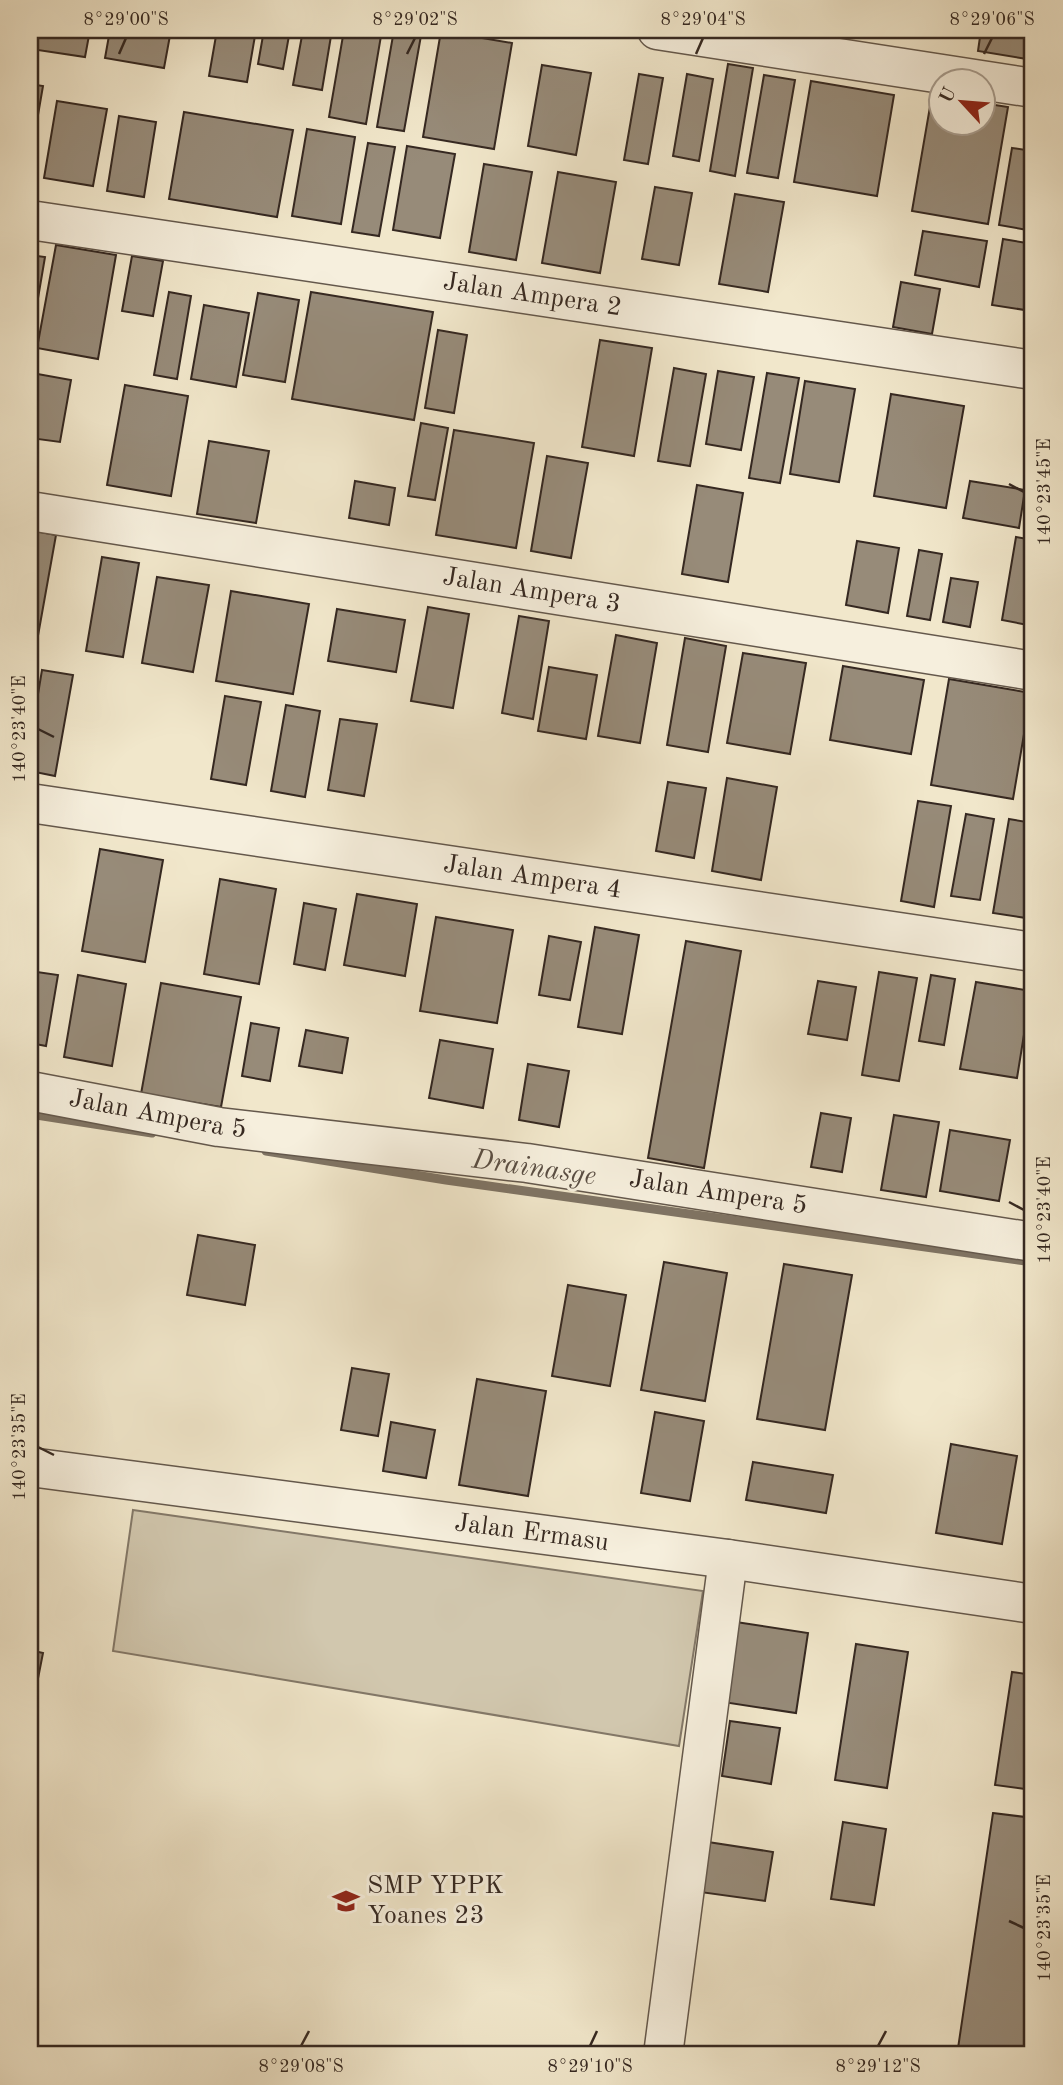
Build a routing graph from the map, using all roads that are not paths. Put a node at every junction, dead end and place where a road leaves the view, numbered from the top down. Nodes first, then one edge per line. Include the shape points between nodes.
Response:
1 (657, 30) edge
2 (1033, 88) edge
3 (30, 220) edge
4 (1033, 370) edge
5 (30, 511) edge
6 (1033, 671) edge
7 (30, 803) edge
8 (1033, 952) edge
9 (30, 1091) edge
10 (1033, 1242) edge
11 (30, 1467) edge
12 (728, 1559) junction
13 (1033, 1604) edge
14 (663, 2055) edge

1 - 2 street
3 - 4 street, Jalan Ampera 2
5 - 6 street, Jalan Ampera 3
7 - 8 street, Jalan Ampera 4
9 - 10 street, Jalan Ampera 5 via 219,1127 527,1163
11 - 12 street, Jalan Ermasu
12 - 13 street, Jalan Ermasu
12 - 14 street

